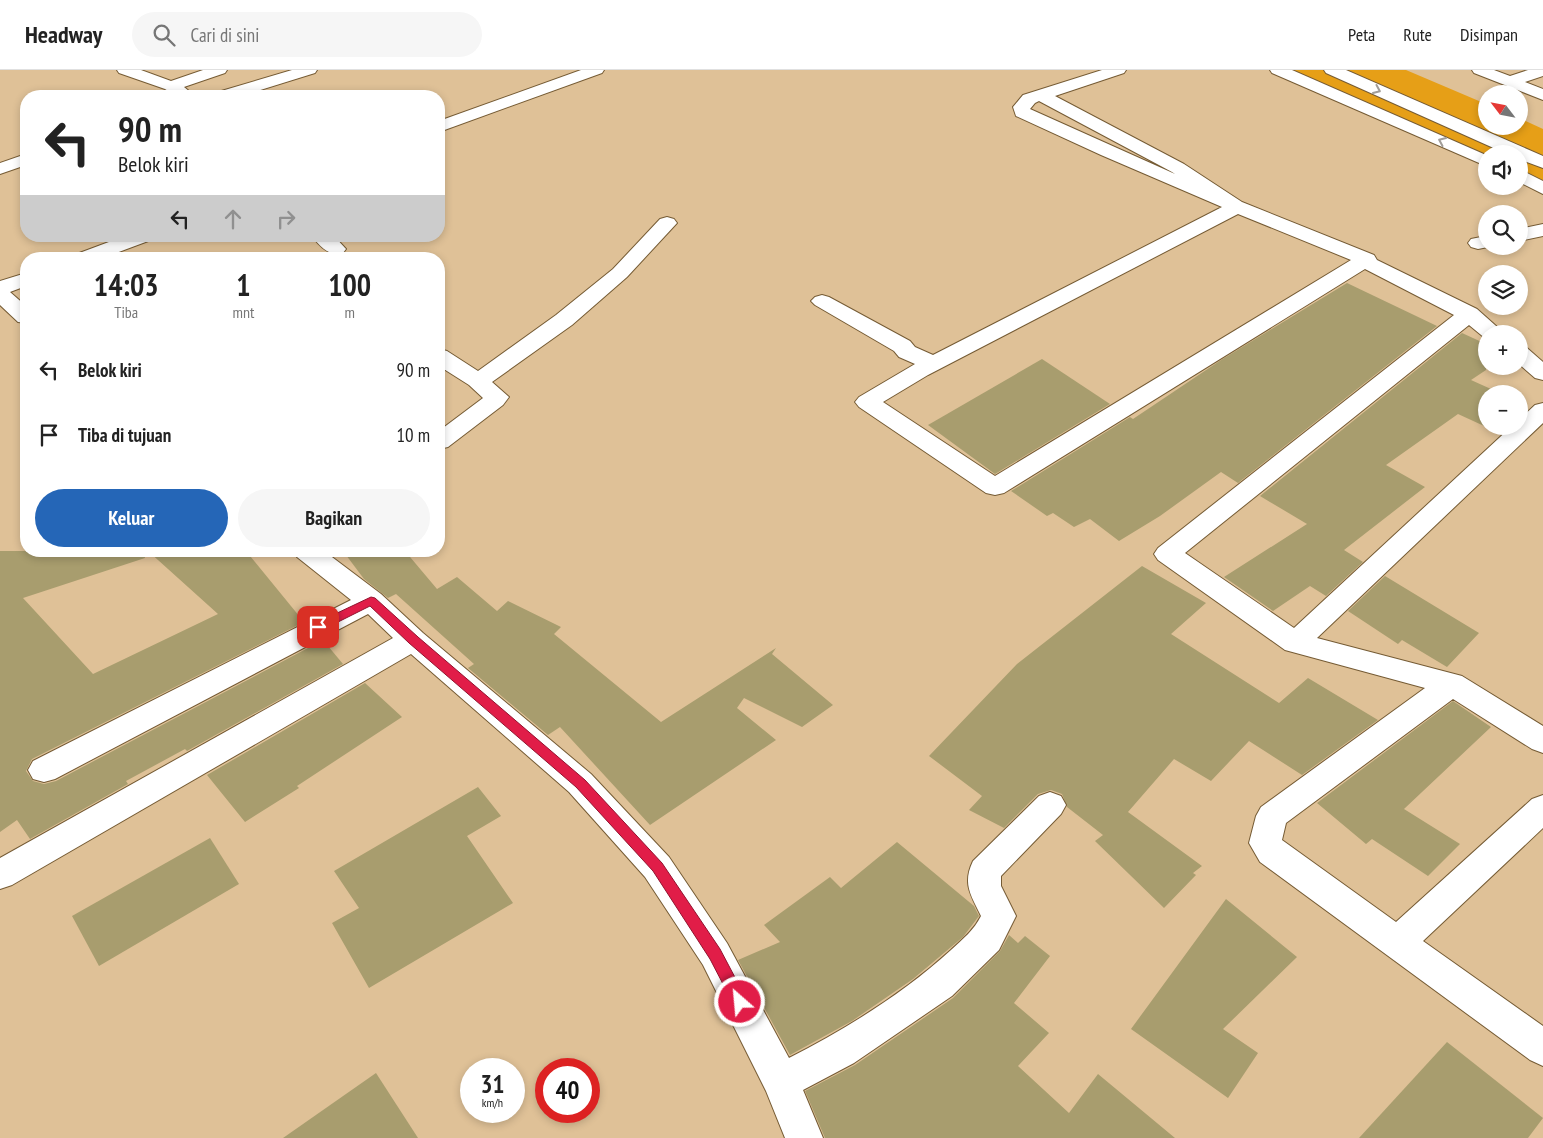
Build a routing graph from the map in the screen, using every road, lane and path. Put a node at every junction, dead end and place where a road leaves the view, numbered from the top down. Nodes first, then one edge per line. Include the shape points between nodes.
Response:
1 (125, 70) edge
2 (219, 70) edge
3 (309, 70) edge
4 (596, 70) edge
5 (1118, 70) edge
6 (1278, 70) edge
7 (1332, 70) edge
8 (1480, 70) edge
9 (1543, 70) edge
10 (1510, 82) junction
11 (171, 86) junction
12 (177, 90) edge
13 (244, 90) edge
14 (1543, 95) edge
15 (445, 125) edge
16 (1478, 158) edge
17 (20, 161) edge
18 (1543, 163) edge
19 (0, 168) edge
20 (1528, 180) edge
21 (1543, 188) edge
22 (1237, 207) junction
23 (667, 223) dead end
24 (1543, 230) edge
25 (1528, 233) edge
26 (128, 242) edge
27 (100, 252) edge
28 (1372, 265) dead end
29 (20, 280) edge
30 (0, 288) edge
31 (0, 294) edge
32 (822, 301) dead end
33 (20, 312) edge
34 (1469, 314) junction
35 (1483, 325) edge
36 (445, 360) edge
37 (1528, 361) edge
38 (933, 363) junction
39 (1543, 372) edge
40 (479, 381) junction
41 (1543, 410) edge
42 (445, 438) edge
43 (314, 557) edge
44 (371, 600) junction
45 (414, 640) junction
46 (1295, 642) junction
47 (1452, 684) junction
48 (1543, 742) edge
49 (44, 770) dead end
50 (1050, 805) dead end
51 (1543, 808) edge
52 (0, 875) edge
53 (1398, 943) junction
54 (1543, 1048) edge
55 (781, 1082) junction
56 (804, 1138) edge

1 - 11 street
2 - 11 street
3 - 13 street
4 - 15 street
5 - 22 street via 1023,102 1022,112 1104,152
16 -> 6 street
7 -> 18 street
8 - 10 street
9 - 10 street
10 - 14 street
11 - 12 street
17 - 19 street
20 - 21 street
22 - 38 street
22 - 38 street via 1367,259 995,487 867,402
23 - 40 street via 620,273 564,320
24 - 25 street
26 - 27 street
28 - 34 street
29 - 30 street
31 - 33 street
32 - 38 street via 902,346 907,352
34 - 35 street
34 - 46 street via 1167,554
36 - 40 street
37 - 39 street
40 - 42 street via 497,397
41 - 46 street
43 - 44 street
44 - 45 street
44 - 49 street
45 - 52 street
45 - 55 street via 580,784 657,867 715,954
46 - 47 street
47 - 48 street
47 - 53 street via 1272,816 1267,829 1265,843 1272,852
50 - 55 street via 985,871 984,887 999,916 987,939 939,984 841,1051
51 - 53 street
53 - 54 street
55 - 56 street

